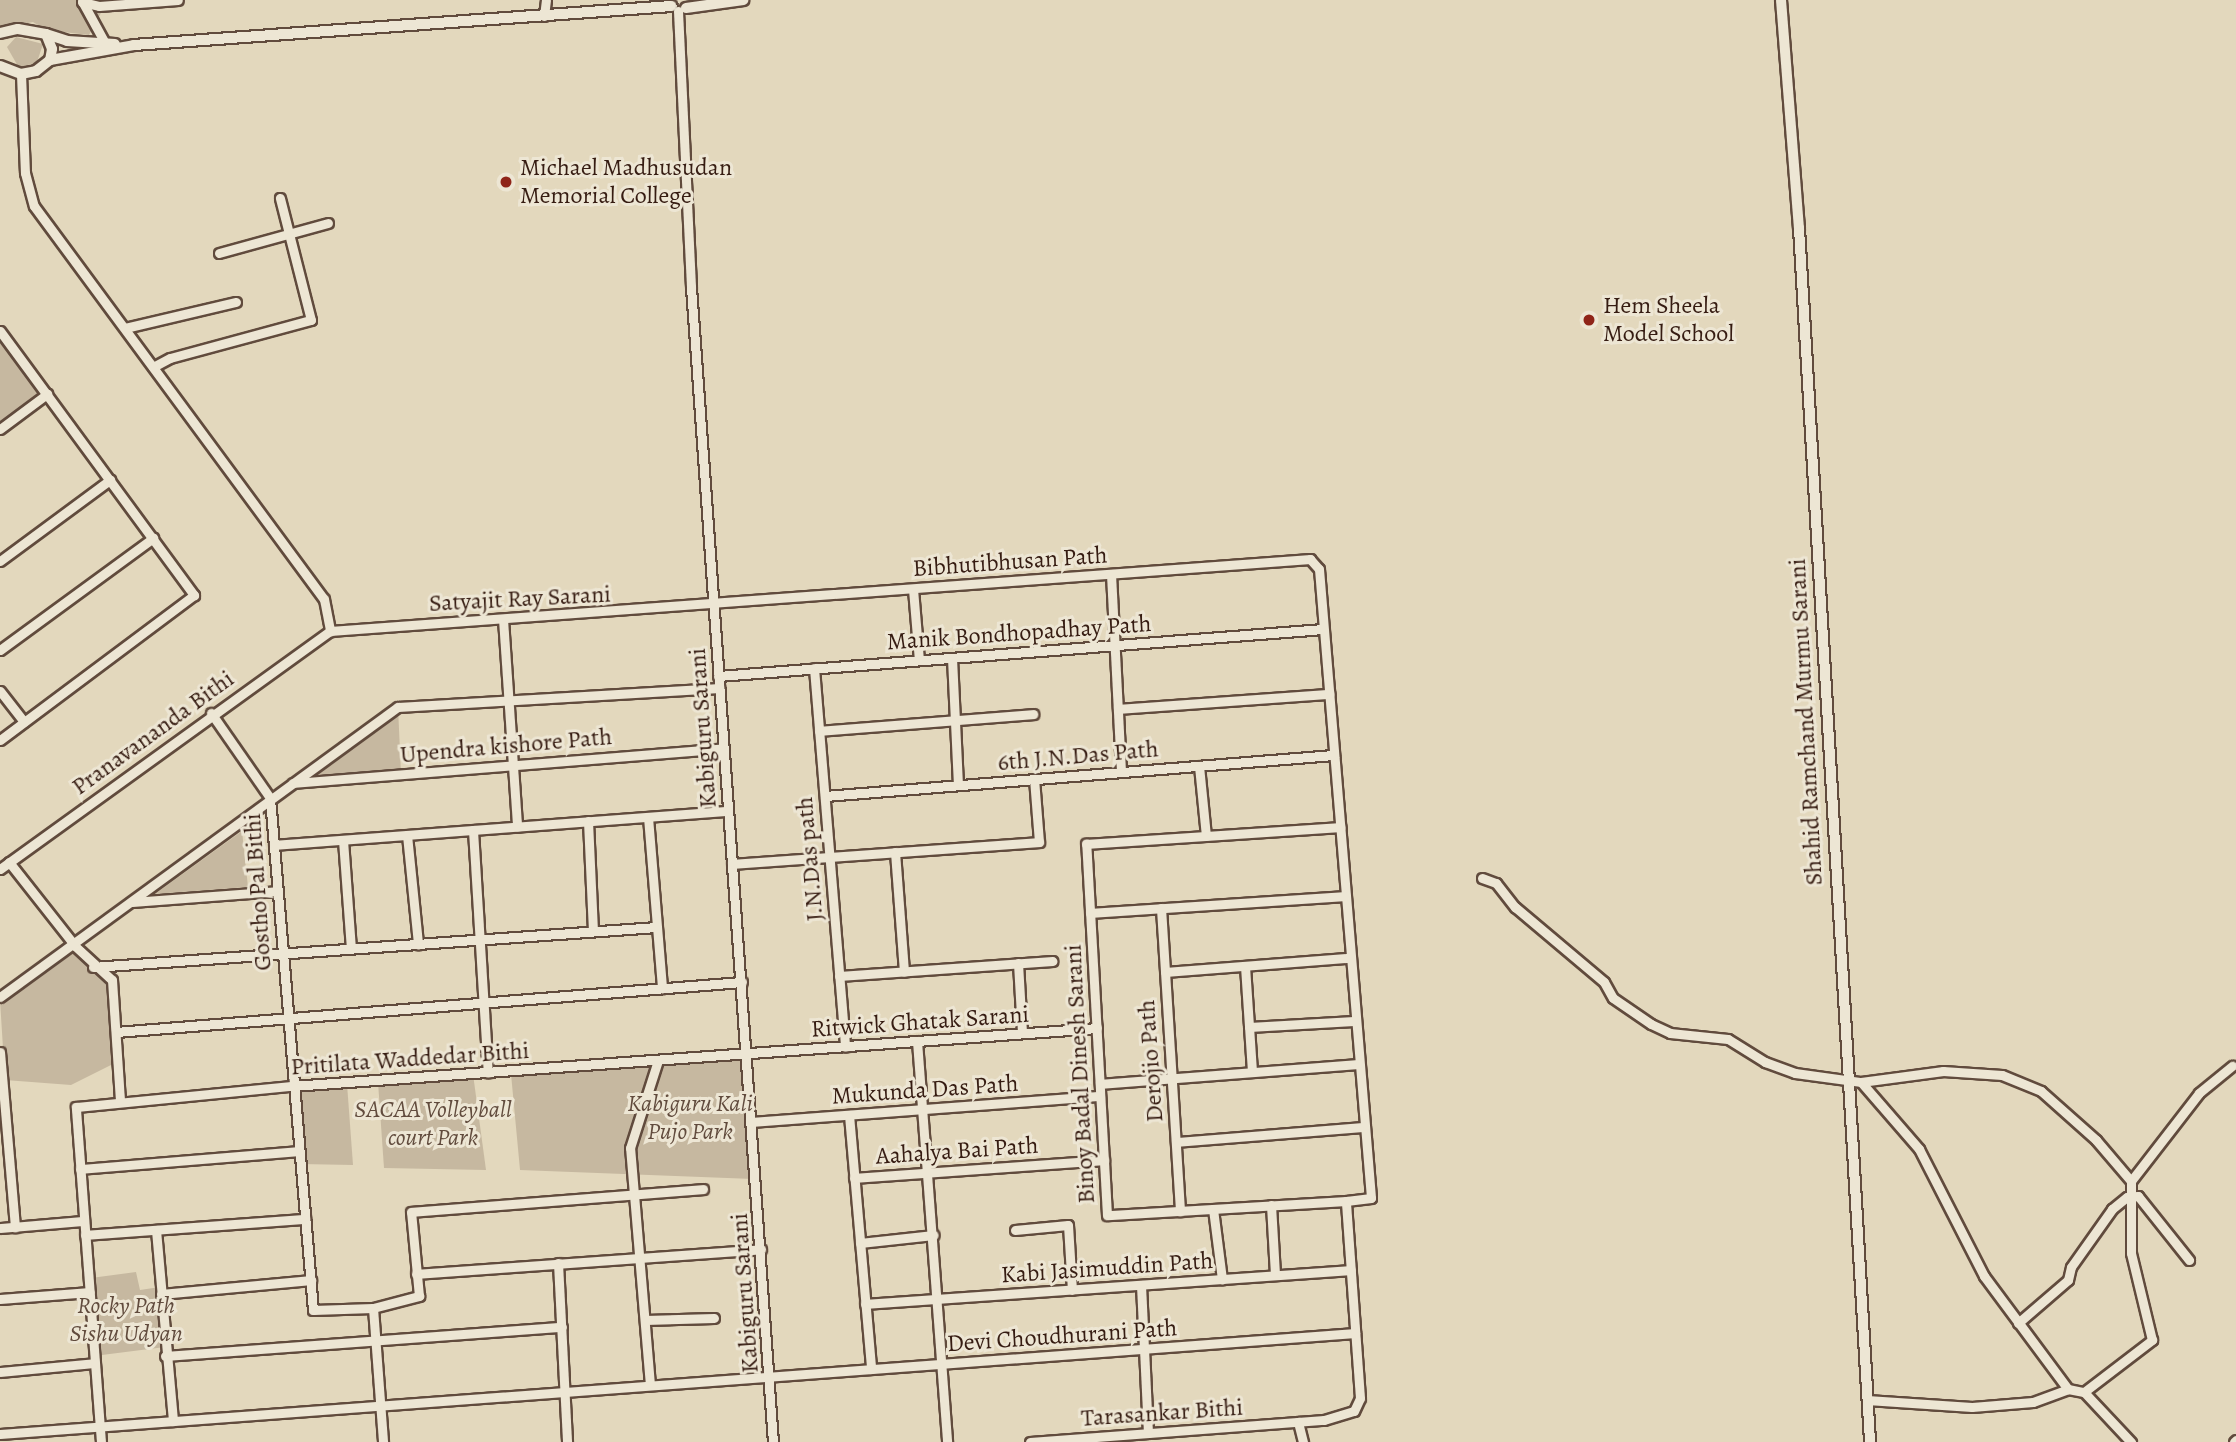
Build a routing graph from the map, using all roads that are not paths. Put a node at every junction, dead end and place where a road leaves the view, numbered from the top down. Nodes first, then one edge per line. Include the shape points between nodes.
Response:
1 (178, 0) edge
2 (546, 0) edge
3 (743, 0) edge
4 (1781, 0) edge
5 (82, 1) edge
6 (678, 5) edge
7 (544, 16) junction
8 (0, 33) edge
9 (46, 34) junction
10 (105, 43) junction
11 (134, 45) junction
12 (50, 60) junction
13 (0, 66) edge
14 (21, 74) junction
15 (280, 198) dead end
16 (328, 223) dead end
17 (288, 234) junction
18 (219, 253) dead end
19 (236, 302) dead end
20 (125, 328) junction
21 (0, 331) edge
22 (153, 367) junction
23 (47, 394) junction
24 (0, 429) edge
25 (110, 480) junction
26 (152, 538) junction
27 (0, 561) edge
28 (1111, 574) junction
29 (913, 589) junction
30 (712, 606) junction
31 (503, 619) junction
32 (1324, 629) junction
33 (330, 631) junction
34 (1115, 645) junction
35 (0, 650) edge
36 (952, 658) junction
37 (919, 660) junction
38 (814, 668) junction
39 (718, 676) junction
40 (719, 688) junction
41 (0, 691) edge
42 (1329, 694) junction
43 (511, 701) junction
44 (1118, 709) junction
45 (211, 713) junction
46 (1034, 714) dead end
47 (955, 720) junction
48 (24, 722) junction
49 (819, 731) junction
50 (0, 740) edge
51 (723, 748) junction
52 (1334, 755) junction
53 (513, 765) junction
54 (1199, 766) junction
55 (1121, 772) junction
56 (1034, 779) junction
57 (293, 783) junction
58 (958, 785) junction
59 (825, 796) junction
60 (270, 798) junction
61 (728, 811) junction
62 (648, 817) junction
63 (588, 821) junction
64 (517, 827) junction
65 (1340, 827) junction
66 (473, 830) junction
67 (407, 835) junction
68 (1206, 836) junction
69 (343, 840) junction
70 (274, 845) junction
71 (895, 852) junction
72 (830, 857) junction
73 (9, 862) junction
74 (733, 864) junction
75 (0, 869) edge
76 (1482, 878) dead end
77 (277, 891) junction
78 (1345, 896) junction
79 (130, 902) junction
80 (1161, 908) junction
81 (1090, 913) junction
82 (657, 927) junction
83 (593, 931) junction
84 (480, 940) junction
85 (73, 944) junction
86 (418, 944) junction
87 (351, 949) junction
88 (282, 954) junction
89 (1349, 958) junction
90 (1052, 961) dead end
91 (1018, 963) junction
92 (1245, 966) junction
93 (93, 967) junction
94 (904, 971) junction
95 (1165, 972) junction
96 (839, 976) junction
97 (742, 982) junction
98 (662, 988) junction
99 (0, 997) edge
100 (484, 1003) junction
101 (287, 1018) junction
102 (1354, 1021) junction
103 (1249, 1027) junction
104 (1097, 1028) junction
105 (116, 1032) junction
106 (1022, 1033) junction
107 (917, 1041) junction
108 (845, 1047) junction
109 (0, 1052) edge
110 (747, 1054) junction
111 (658, 1060) junction
112 (1357, 1064) junction
113 (2232, 1066) dead end
114 (1252, 1072) junction
115 (488, 1073) junction
116 (1172, 1078) junction
117 (1847, 1080) junction
118 (1860, 1082) junction
119 (1100, 1084) junction
120 (292, 1086) junction
121 (1100, 1096) junction
122 (120, 1102) junction
123 (924, 1110) junction
124 (849, 1115) junction
125 (752, 1122) junction
126 (1364, 1127) junction
127 (1176, 1142) junction
128 (298, 1152) junction
129 (1104, 1160) junction
130 (80, 1169) junction
131 (928, 1172) junction
132 (854, 1178) junction
133 (2130, 1181) junction
134 (703, 1189) dead end
135 (636, 1194) junction
136 (2127, 1197) junction
137 (1346, 1201) junction
138 (1271, 1205) junction
139 (1213, 1209) junction
140 (1181, 1211) junction
141 (305, 1220) junction
142 (84, 1221) junction
143 (15, 1227) junction
144 (0, 1228) edge
145 (156, 1230) junction
146 (1015, 1230) dead end
147 (85, 1235) junction
148 (933, 1235) junction
149 (860, 1243) junction
150 (761, 1249) junction
151 (641, 1257) junction
152 (2189, 1259) dead end
153 (558, 1264) junction
154 (1351, 1270) junction
155 (416, 1274) junction
156 (1275, 1275) junction
157 (1222, 1279) junction
158 (311, 1280) junction
159 (1141, 1285) junction
160 (1072, 1290) junction
161 (90, 1292) junction
162 (161, 1294) junction
163 (0, 1299) edge
164 (935, 1299) junction
165 (865, 1304) junction
166 (373, 1308) junction
167 (714, 1318) dead end
168 (645, 1320) junction
169 (2018, 1323) junction
170 (562, 1327) junction
171 (1355, 1333) junction
172 (376, 1340) junction
173 (1144, 1349) junction
174 (165, 1356) junction
175 (95, 1363) junction
176 (940, 1364) junction
177 (871, 1369) junction
178 (0, 1372) edge
179 (771, 1377) junction
180 (650, 1385) junction
181 (2068, 1389) junction
182 (566, 1392) junction
183 (2084, 1392) junction
184 (1867, 1400) junction
185 (380, 1405) junction
186 (173, 1421) junction
187 (1298, 1422) junction
188 (100, 1427) junction
189 (1148, 1433) junction
190 (0, 1434) edge
191 (1096, 1440) edge
192 (101, 1442) edge
193 (383, 1442) edge
194 (567, 1442) edge
195 (773, 1442) edge
196 (947, 1442) edge
197 (1030, 1442) edge
198 (1303, 1442) edge
199 (1870, 1442) edge
200 (2131, 1442) edge

1 - 5 street via 99,6
2 - 7 street
3 - 6 street
4 - 117 street, Shahid Ramchand Murmu Sarani via 1799,228
5 - 10 street
6 - 7 street
6 - 30 street, Kabiguru Sarani
7 - 11 street
8 - 9 street via 18,29
9 - 10 street
9 - 12 street via 52,49
10 - 11 street
11 - 12 street
12 - 14 street via 36,71
13 - 14 street
14 - 20 street via 25,173 34,206
15 - 17 street
16 - 17 street
17 - 18 street
17 - 22 street via 311,320 170,358
19 - 20 street
20 - 22 street
21 - 23 street
22 - 33 street via 324,598
23 - 24 street
23 - 25 street
25 - 26 street
25 - 27 street
26 - 35 street
26 - 48 street via 194,595
28 - 29 street, Bibhutibhusan Path
28 - 32 street, Bibhutibhusan Path via 1310,559 1319,569
28 - 34 street
29 - 30 street, Bibhutibhusan Path
29 - 37 street
30 - 31 street, Satyajit Ray Sarani
30 - 39 street, Kabiguru Sarani
31 - 33 street, Satyajit Ray Sarani
31 - 43 street
32 - 34 street, Manik Bondhopadhay Path
32 - 42 street
33 - 45 street, Pranavananda Bithi
34 - 36 street, Manik Bondhopadhay Path
34 - 44 street
36 - 37 street, Manik Bondhopadhay Path
36 - 47 street
37 - 38 street, Manik Bondhopadhay Path
38 - 39 street, Manik Bondhopadhay Path
38 - 49 street, J.N.Das path
39 - 40 street, Kabiguru Sarani
40 - 43 street
40 - 51 street, Kabiguru Sarani
41 - 48 street
42 - 44 street
42 - 52 street
43 - 53 street
43 - 57 street via 398,707
44 - 55 street
45 - 60 street, Gostho Pal Bithi
45 - 73 street, Pranavananda Bithi
46 - 47 street
47 - 49 street
47 - 58 street
48 - 50 street
49 - 59 street, J.N.Das path
51 - 53 street, Upendra kishore Path
51 - 61 street, Kabiguru Sarani
52 - 54 street, 6th J.N.Das Path
52 - 65 street
53 - 57 street, Upendra kishore Path
53 - 64 street
54 - 55 street, 6th J.N.Das Path
54 - 68 street
55 - 56 street, 6th J.N.Das Path
56 - 58 street, 6th J.N.Das Path
56 - 71 street via 1039,842
57 - 60 street
58 - 59 street, 6th J.N.Das Path
59 - 72 street, J.N.Das path
60 - 70 street, Gostho Pal Bithi
60 - 79 street
61 - 62 street
61 - 74 street, Kabiguru Sarani
62 - 63 street
62 - 82 street
63 - 64 street
63 - 83 street
64 - 66 street
65 - 68 street, Binoy Badal Dinesh Sarani
65 - 78 street
66 - 67 street
66 - 84 street
67 - 69 street
67 - 86 street
68 - 81 street, Binoy Badal Dinesh Sarani via 1086,844
69 - 70 street
69 - 87 street
70 - 77 street, Gostho Pal Bithi
71 - 72 street
71 - 94 street
72 - 74 street
72 - 96 street, J.N.Das path
73 - 75 street, Pranavananda Bithi
73 - 85 street
74 - 97 street, Kabiguru Sarani
76 - 117 street via 1496,883 1522,914 1604,982 1613,998 1651,1024 1670,1033 1728,1039 1765,1062 1795,1073
77 - 79 street
77 - 88 street, Gostho Pal Bithi
78 - 80 street
78 - 89 street
79 - 85 street
80 - 81 street
80 - 95 street, Derojio Path
81 - 104 street, Binoy Badal Dinesh Sarani
82 - 83 street
82 - 98 street
83 - 84 street
84 - 86 street
84 - 100 street
85 - 93 street
85 - 99 street
86 - 87 street
87 - 88 street
88 - 93 street
88 - 101 street, Gostho Pal Bithi
89 - 92 street
89 - 102 street
90 - 91 street
91 - 94 street
91 - 106 street
92 - 95 street
92 - 103 street
93 - 105 street via 112,980
94 - 96 street
95 - 116 street, Derojio Path
96 - 108 street, J.N.Das path
97 - 98 street
97 - 110 street, Kabiguru Sarani
98 - 100 street
100 - 101 street
100 - 115 street
101 - 105 street
101 - 120 street, Gostho Pal Bithi
102 - 103 street
102 - 112 street
103 - 114 street
104 - 106 street, Ritwick Ghatak Sarani
104 - 119 street, Binoy Badal Dinesh Sarani
105 - 122 street
106 - 107 street, Ritwick Ghatak Sarani
107 - 108 street, Ritwick Ghatak Sarani
107 - 123 street
108 - 110 street, Ritwick Ghatak Sarani
109 - 143 street
110 - 111 street, Pritilata Waddedar Bithi
110 - 125 street, Kabiguru Sarani
111 - 115 street, Pritilata Waddedar Bithi
111 - 135 street via 631,1148
112 - 114 street
112 - 126 street
113 - 133 street via 2199,1093
114 - 116 street
115 - 120 street, Pritilata Waddedar Bithi
116 - 119 street
116 - 127 street, Derojio Path
117 - 118 street
117 - 184 street, Shahid Ramchand Murmu Sarani
118 - 133 street via 1943,1071 2002,1074 2041,1091 2096,1140
118 - 169 street via 1919,1149 1984,1276
119 - 121 street, Binoy Badal Dinesh Sarani
120 - 122 street, Pritilata Waddedar Bithi
120 - 128 street, Gostho Pal Bithi
121 - 123 street, Mukunda Das Path
121 - 129 street, Binoy Badal Dinesh Sarani
122 - 130 street, Pritilata Waddedar Bithi via 76,1107
123 - 124 street, Mukunda Das Path
123 - 131 street
124 - 125 street, Mukunda Das Path
124 - 132 street, Aahalya Bai Path
125 - 150 street, Kabiguru Sarani
126 - 127 street
126 - 137 street via 1371,1198
127 - 140 street, Derojio Path
128 - 130 street
128 - 141 street, Gostho Pal Bithi
129 - 131 street, Aahalya Bai Path
129 - 140 street, Binoy Badal Dinesh Sarani via 1107,1215
130 - 142 street
131 - 132 street, Aahalya Bai Path
131 - 148 street
132 - 149 street, Aahalya Bai Path
133 - 136 street
134 - 135 street
135 - 151 street
135 - 155 street via 411,1212
136 - 152 street via 2138,1196
136 - 169 street via 2112,1209 2071,1267 2068,1280
136 - 183 street via 2131,1253 2152,1340
137 - 138 street, Binoy Badal Dinesh Sarani
137 - 154 street
138 - 139 street, Binoy Badal Dinesh Sarani
138 - 156 street
139 - 140 street, Binoy Badal Dinesh Sarani
139 - 157 street
141 - 145 street
141 - 158 street, Gostho Pal Bithi
142 - 143 street
142 - 147 street
143 - 144 street
145 - 147 street
145 - 162 street
146 - 160 street via 1068,1225
147 - 161 street
148 - 149 street
148 - 164 street
149 - 165 street, Aahalya Bai Path
150 - 151 street
150 - 179 street, Kabiguru Sarani
151 - 153 street
151 - 168 street
153 - 155 street
153 - 170 street
154 - 156 street, Kabi Jasimuddin Path
154 - 171 street
155 - 166 street via 419,1296
156 - 157 street, Kabi Jasimuddin Path
157 - 159 street, Kabi Jasimuddin Path
158 - 162 street
158 - 166 street, Gostho Pal Bithi via 313,1310
159 - 160 street, Kabi Jasimuddin Path
159 - 173 street
160 - 164 street, Kabi Jasimuddin Path
161 - 163 street
161 - 175 street
162 - 174 street
164 - 165 street, Kabi Jasimuddin Path
164 - 176 street
165 - 177 street, Aahalya Bai Path
166 - 172 street
167 - 168 street
168 - 180 street
169 - 181 street
170 - 172 street
170 - 182 street
171 - 173 street, Devi Choudhurani Path
171 - 187 street via 1360,1398 1354,1411
172 - 174 street
172 - 185 street
173 - 176 street, Devi Choudhurani Path
173 - 189 street
174 - 186 street
175 - 178 street
175 - 188 street
176 - 177 street, Devi Choudhurani Path
176 - 196 street
177 - 179 street, Devi Choudhurani Path
179 - 180 street, Devi Choudhurani Path
179 - 195 street, Kabiguru Sarani
180 - 182 street, Devi Choudhurani Path
181 - 183 street
181 - 184 street via 2033,1402 1972,1406
182 - 185 street, Devi Choudhurani Path
182 - 194 street
183 - 200 street
184 - 199 street, Shahid Ramchand Murmu Sarani
185 - 186 street, Devi Choudhurani Path
185 - 193 street
186 - 188 street, Devi Choudhurani Path
187 - 189 street, Tarasankar Bithi
187 - 198 street
188 - 190 street, Devi Choudhurani Path
188 - 192 street
189 - 191 street, Tarasankar Bithi
191 - 197 street, Tarasankar Bithi

